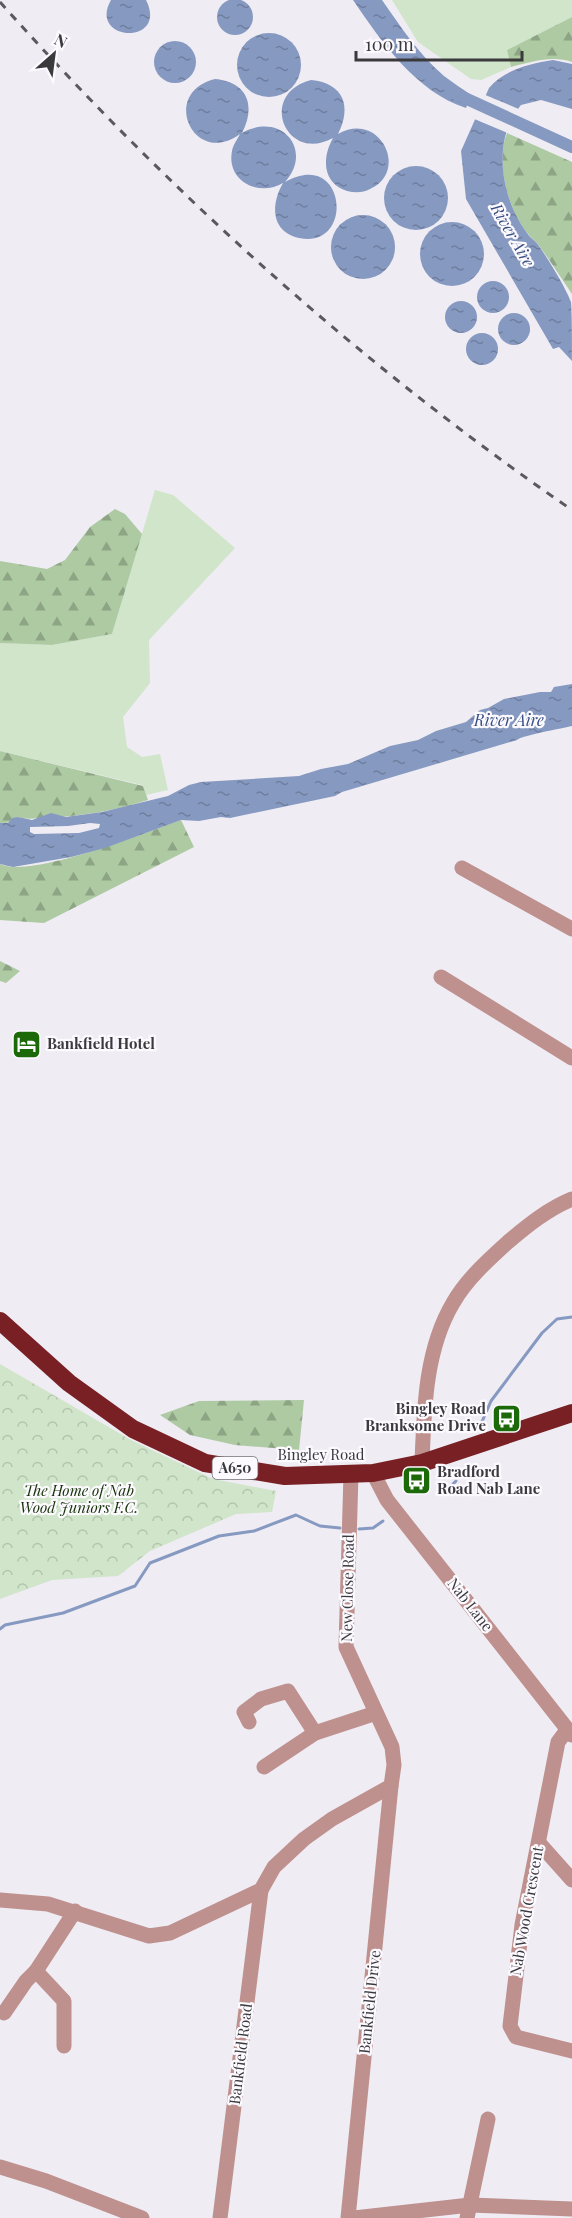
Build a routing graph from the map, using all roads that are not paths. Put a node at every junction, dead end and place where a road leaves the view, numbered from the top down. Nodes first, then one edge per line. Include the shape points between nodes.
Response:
1 (462, 868) dead end
2 (572, 929) edge
3 (441, 977) dead end
4 (572, 1058) edge
5 (572, 1199) edge
6 (0, 1322) edge
7 (572, 1413) edge
8 (422, 1463) junction
9 (373, 1473) junction
10 (351, 1474) junction
11 (376, 1713) junction
12 (249, 1722) dead end
13 (315, 1733) junction
14 (570, 1733) edge
15 (264, 1767) dead end
16 (391, 1786) junction
17 (539, 1843) junction
18 (572, 1880) edge
19 (261, 1890) junction
20 (0, 1900) edge
21 (75, 1911) junction
22 (36, 1971) junction
23 (4, 2013) dead end
24 (64, 2046) dead end
25 (572, 2051) edge
26 (488, 2119) dead end
27 (0, 2167) edge
28 (572, 2209) edge
29 (468, 2212) edge
30 (142, 2218) edge
31 (220, 2218) edge
32 (348, 2218) edge
33 (361, 2218) edge

1 - 2 street
3 - 4 street
5 - 8 street via 531,1223 506,1244 453,1302 442,1324 424,1402
6 - 10 highway, Bingley Road / A650 via 69,1383 133,1429 205,1463 285,1476
7 - 8 highway, Bingley Road / A650
8 - 9 highway, Bingley Road / A650
9 - 10 highway, Bingley Road / A650
9 - 14 street, Nab Lane via 387,1500
10 - 11 street, New Close Road via 346,1647
11 - 13 street
11 - 16 street, New Close Road via 392,1747
12 - 13 street via 243,1712 261,1699 288,1691
13 - 15 street
14 - 17 street, Nab Wood Crescent via 558,1742
16 - 19 street via 304,1839 274,1867
16 - 32 street, Bankfield Drive
17 - 18 street
17 - 25 street, Nab Wood Crescent via 522,1925 510,2026 516,2037
19 - 21 street via 170,1933 149,1936
19 - 31 street, Bankfield Road
20 - 21 street via 48,1904
21 - 22 street
22 - 23 street
22 - 24 street via 64,2001
26 - 29 street
27 - 30 street
28 - 29 street
29 - 33 street via 410,2211

